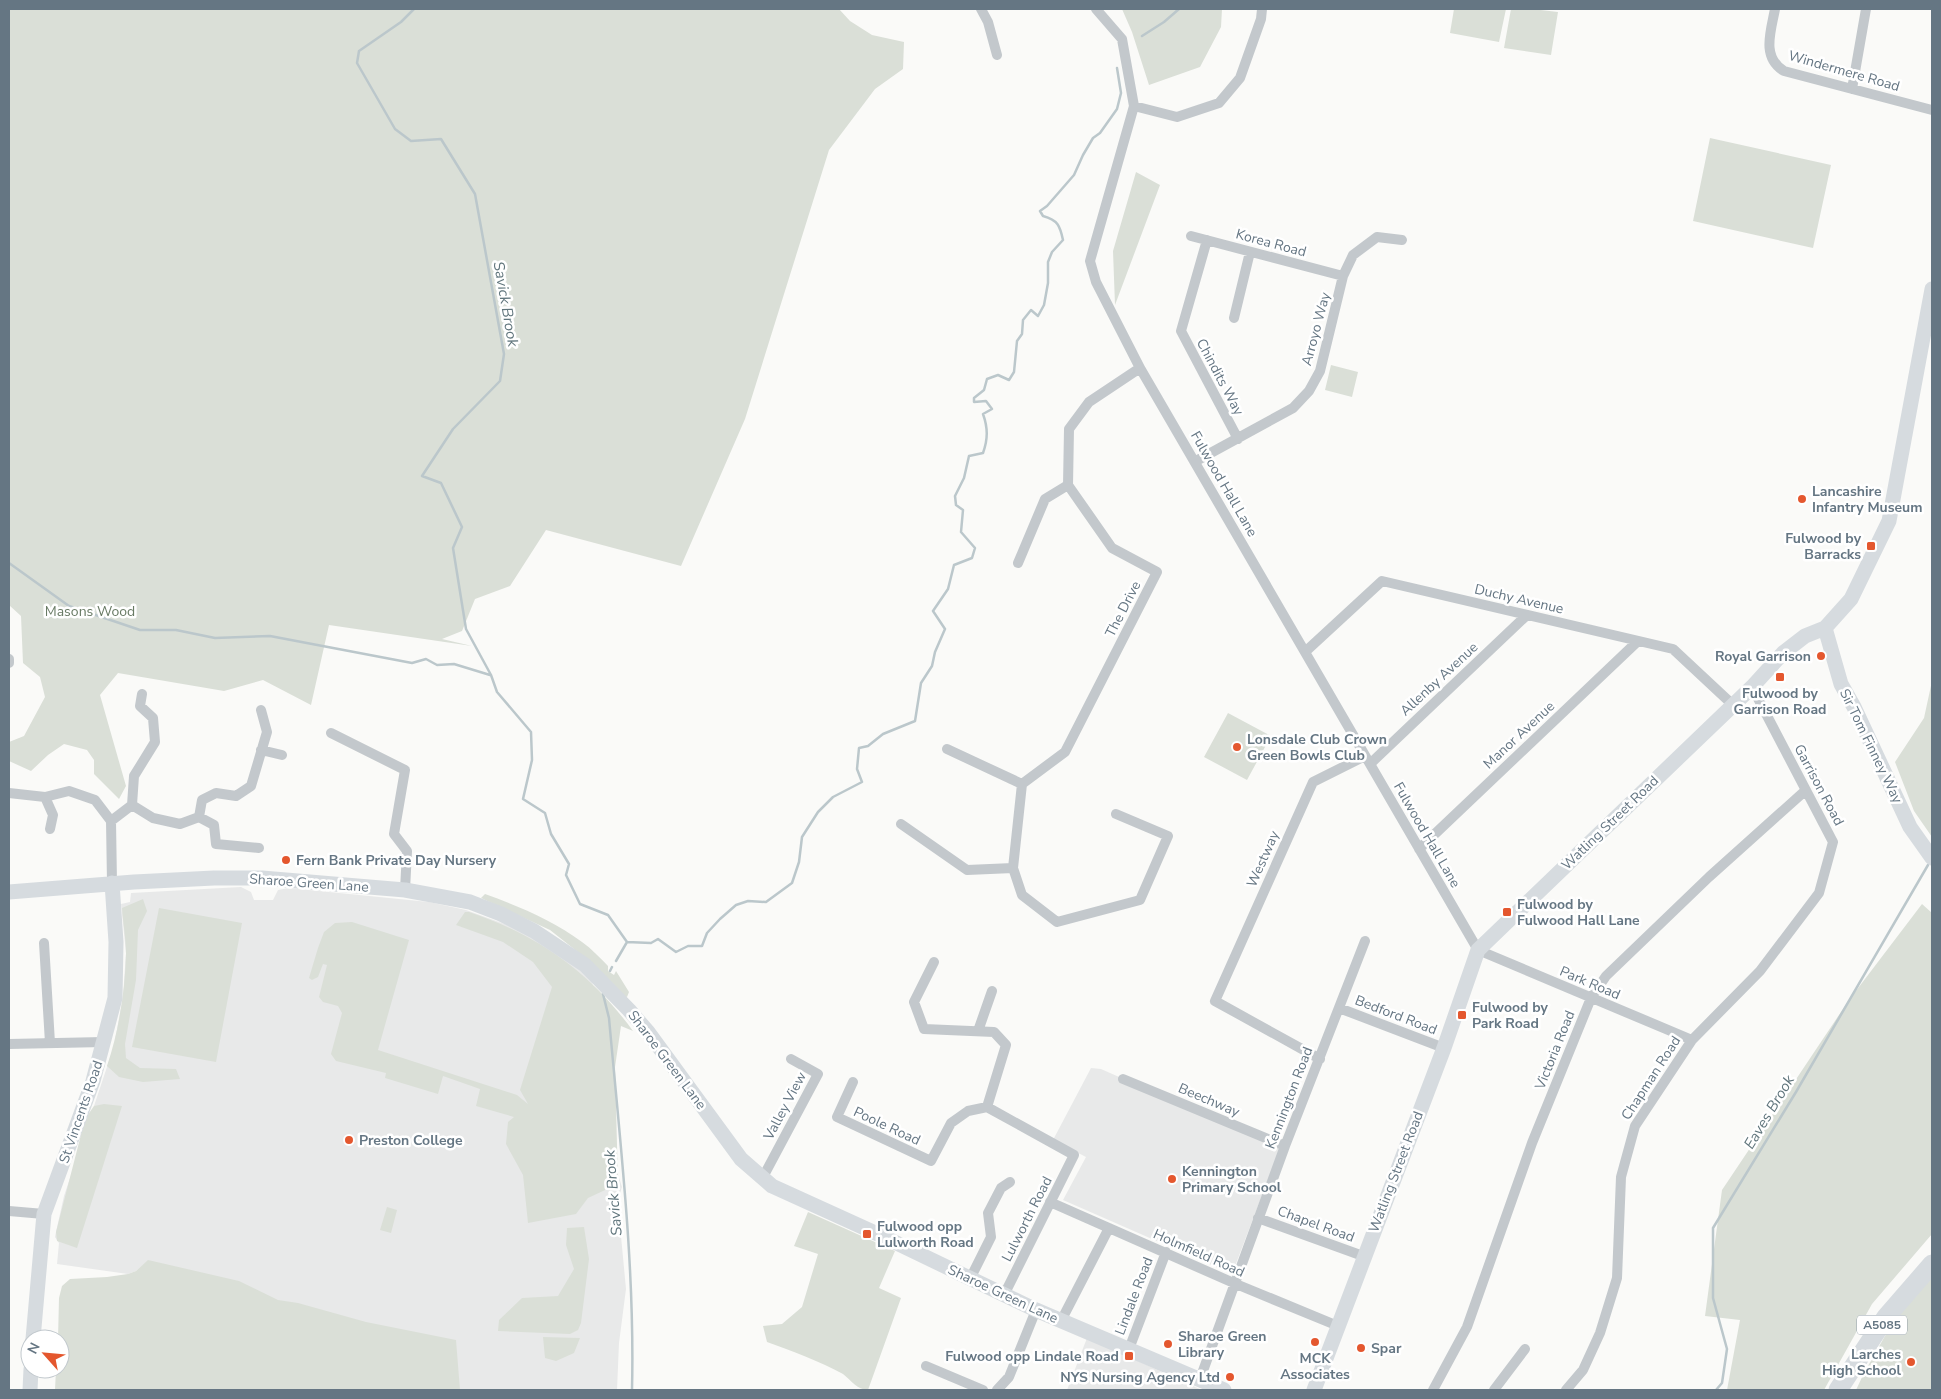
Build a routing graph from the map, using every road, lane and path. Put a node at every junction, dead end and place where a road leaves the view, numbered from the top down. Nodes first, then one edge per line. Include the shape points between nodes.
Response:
1 (981, 9) edge
2 (1096, 9) edge
3 (1262, 9) edge
4 (1775, 9) edge
5 (1866, 9) edge
6 (997, 55) dead end
7 (1852, 89) junction
8 (1134, 106) junction
9 (1932, 110) edge
10 (1191, 236) dead end
11 (1207, 240) junction
12 (1402, 240) dead end
13 (1250, 252) junction
14 (1343, 276) junction
15 (1932, 289) edge
16 (1234, 318) dead end
17 (1140, 368) junction
18 (1238, 439) junction
19 (1196, 461) junction
20 (1068, 484) junction
21 (1018, 563) dead end
22 (1527, 615) junction
23 (1825, 628) junction
24 (1638, 641) junction
25 (1305, 652) junction
26 (9, 659) edge
27 (9, 663) edge
28 (1752, 687) junction
29 (142, 694) dead end
30 (1733, 705) junction
31 (261, 710) dead end
32 (331, 733) dead end
33 (947, 749) dead end
34 (261, 750) junction
35 (282, 755) dead end
36 (1367, 760) junction
37 (1022, 784) junction
38 (1806, 790) junction
39 (9, 792) edge
40 (45, 797) junction
41 (132, 805) junction
42 (1116, 814) dead end
43 (199, 817) junction
44 (110, 821) junction
45 (901, 824) dead end
46 (50, 830) dead end
47 (259, 848) dead end
48 (1419, 849) junction
49 (1932, 858) edge
50 (1013, 868) junction
51 (112, 883) junction
52 (405, 890) junction
53 (9, 892) edge
54 (1365, 941) dead end
55 (44, 943) dead end
56 (1478, 950) junction
57 (934, 962) dead end
58 (1760, 971) joint
59 (992, 991) dead end
60 (1591, 998) junction
61 (1339, 1008) junction
62 (978, 1031) junction
63 (1692, 1040) junction
64 (104, 1042) junction
65 (50, 1043) junction
66 (9, 1044) edge
67 (1444, 1048) junction
68 (791, 1059) dead end
69 (1320, 1059) junction
70 (1123, 1079) dead end
71 (853, 1082) dead end
72 (987, 1107) junction
73 (1285, 1146) junction
74 (762, 1179) junction
75 (1010, 1182) dead end
76 (1050, 1202) junction
77 (9, 1211) edge
78 (44, 1214) junction
79 (1258, 1218) junction
80 (1109, 1228) junction
81 (1166, 1252) junction
82 (1363, 1256) junction
83 (1932, 1264) edge
84 (970, 1280) junction
85 (1236, 1284) junction
86 (1004, 1295) junction
87 (1036, 1310) junction
88 (1061, 1321) junction
89 (1338, 1326) junction
90 (35, 1329) edge
91 (1129, 1349) junction
92 (1526, 1350) dead end
93 (926, 1366) dead end
94 (1200, 1379) junction
95 (982, 1390) edge
96 (997, 1390) edge
97 (1224, 1390) edge
98 (1314, 1390) edge
99 (1433, 1390) edge
100 (1494, 1390) edge
101 (1566, 1390) edge
102 (1838, 1390) edge

1 - 6 street
2 - 8 street, Fulwood Hall Lane via 1122,39
3 - 8 street via 1240,78 1219,103 1177,117
4 - 7 street, Windermere Road via 1768,45 1772,60 1779,68
5 - 7 street
7 - 9 street, Windermere Road
8 - 17 street, Fulwood Hall Lane via 1090,261 1096,282
10 - 11 street, Korea Road
11 - 13 street, Korea Road
11 - 18 street, Chindits Way via 1181,331
12 - 14 street, Arroyo Way via 1377,237 1353,255
13 - 14 street, Korea Road
13 - 16 street
14 - 18 street, Arroyo Way via 1320,371 1309,391 1293,408
15 - 23 street, Watling Street Road via 1889,521 1851,599
17 - 19 street, Fulwood Hall Lane
17 - 20 street via 1089,402 1069,429
18 - 19 street, Arroyo Way
19 - 25 street, Fulwood Hall Lane
20 - 21 street via 1045,499
20 - 37 street, The Drive via 1112,548 1157,572 1065,752
22 - 24 street, Duchy Avenue
22 - 25 street, Duchy Avenue via 1382,581
22 - 36 street, Allenby Avenue
23 - 28 street, Watling Street Road via 1805,636 1783,653
23 - 49 street, Sir Tom Finney Way via 1841,684 1910,827
24 - 30 street, Duchy Avenue via 1673,649
24 - 48 street, Manor Avenue
25 - 36 street, Fulwood Hall Lane
26 - 27 street
28 - 30 street, Watling Street Road
28 - 38 street, Garrison Road
29 - 41 street via 140,706 153,718 155,742 134,776
30 - 56 street, Watling Street Road
31 - 34 street via 267,732
32 - 52 street via 405,770 394,834 407,851
33 - 37 street
34 - 35 street
34 - 43 street via 251,786 236,796 216,793 202,800
36 - 48 street, Fulwood Hall Lane
36 - 69 street, Westway via 1313,782 1215,1001
37 - 50 street
38 - 58 street, Garrison Road via 1833,842 1820,893
38 - 60 street, Victoria Road via 1606,976
39 - 40 street
40 - 44 street via 69,791 95,800
40 - 46 street via 53,815
41 - 43 street via 152,818 180,824
41 - 44 street
42 - 50 street via 1168,836 1140,900 1057,922 1022,895
43 - 47 street via 214,825 216,844
44 - 51 street
45 - 50 street via 967,870
48 - 56 street, Fulwood Hall Lane
51 - 52 street, Sharoe Green Lane via 262,878
51 - 53 street, Sharoe Green Lane
51 - 64 street, St Vincents Road via 115,998
52 - 74 street, Sharoe Green Lane via 470,902 501,914 534,931 585,965 655,1040 741,1159
54 - 61 street, Kennington Road
55 - 65 street
56 - 60 street, Park Road
56 - 67 street, Watling Street Road
57 - 62 street via 914,1002 924,1029
58 - 63 street, Chapman Road
59 - 62 street
60 - 63 street, Park Road
60 - 99 street, Victoria Road via 1532,1143 1467,1327
61 - 67 street, Bedford Road
61 - 69 street, Kennington Road
62 - 72 street via 994,1032 1006,1044
63 - 101 street, Chapman Road via 1635,1126 1621,1177 1617,1278 1600,1334 1583,1370
64 - 65 street
64 - 78 street, St Vincents Road
65 - 66 street
67 - 82 street, Watling Street Road
68 - 74 street, Valley View via 818,1074
69 - 73 street, Kennington Road
70 - 73 street, Beechway
71 - 72 street, Poole Road via 837,1117 931,1161 951,1123 968,1111
72 - 76 street, Lulworth Road via 1074,1155
73 - 79 street, Kennington Road
74 - 84 street, Sharoe Green Lane
75 - 84 street via 1001,1188 988,1213 991,1238
76 - 80 street, Holmfield Road
76 - 86 street, Lulworth Road
77 - 78 street
78 - 90 street, St Vincents Road
79 - 82 street, Chapel Road
79 - 85 street, Kennington Road
80 - 81 street, Holmfield Road
80 - 88 street
81 - 85 street, Holmfield Road
81 - 91 street, Lindale Road
82 - 89 street, Watling Street Road
83 - 102 highway, A5085 via 1886,1318
84 - 86 street, Sharoe Green Lane
85 - 89 street, Holmfield Road
85 - 94 street, Kennington Road
86 - 87 street, Sharoe Green Lane
87 - 88 street, Sharoe Green Lane
87 - 96 street via 1008,1377
88 - 91 street, Sharoe Green Lane
89 - 98 street, Watling Street Road
91 - 94 street, Sharoe Green Lane
92 - 100 street
93 - 95 street
94 - 97 street, Sharoe Green Lane

